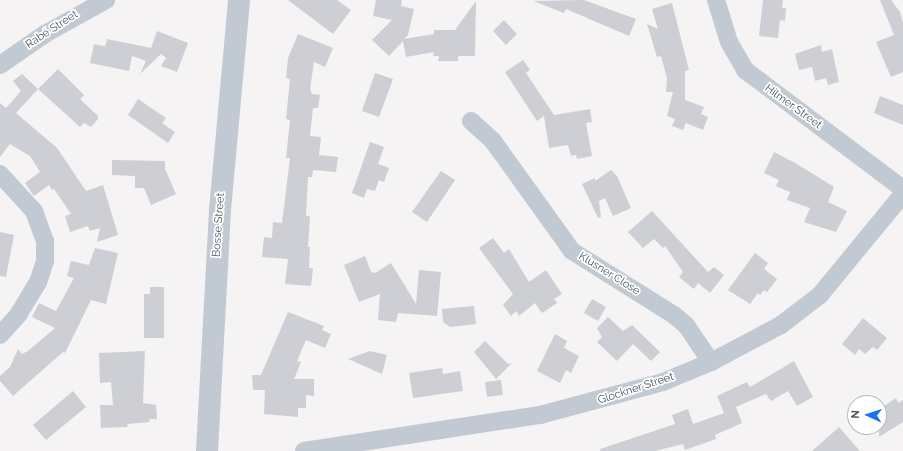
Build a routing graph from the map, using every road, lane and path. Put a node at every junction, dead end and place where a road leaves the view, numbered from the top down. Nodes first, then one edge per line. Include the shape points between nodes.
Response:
1 (106, 0) edge
2 (239, 0) edge
3 (716, 0) edge
4 (0, 65) edge
5 (471, 121) dead end
6 (0, 174) edge
7 (903, 189) edge
8 (903, 194) edge
9 (0, 335) edge
10 (711, 362) junction
11 (207, 451) edge
12 (304, 451) edge

1 - 4 street, Rabé Street via 51,30
2 - 11 street, Bosse Street via 220,210
3 - 7 street, Hilmer Street via 729,42 745,70
5 - 10 street, Klusner Close via 493,141 572,251 682,322
6 - 9 street via 34,211 45,241 45,261 38,282 19,314
8 - 10 street, Glockner Street via 820,295 781,325
10 - 12 street, Glockner Street via 663,382 540,415

